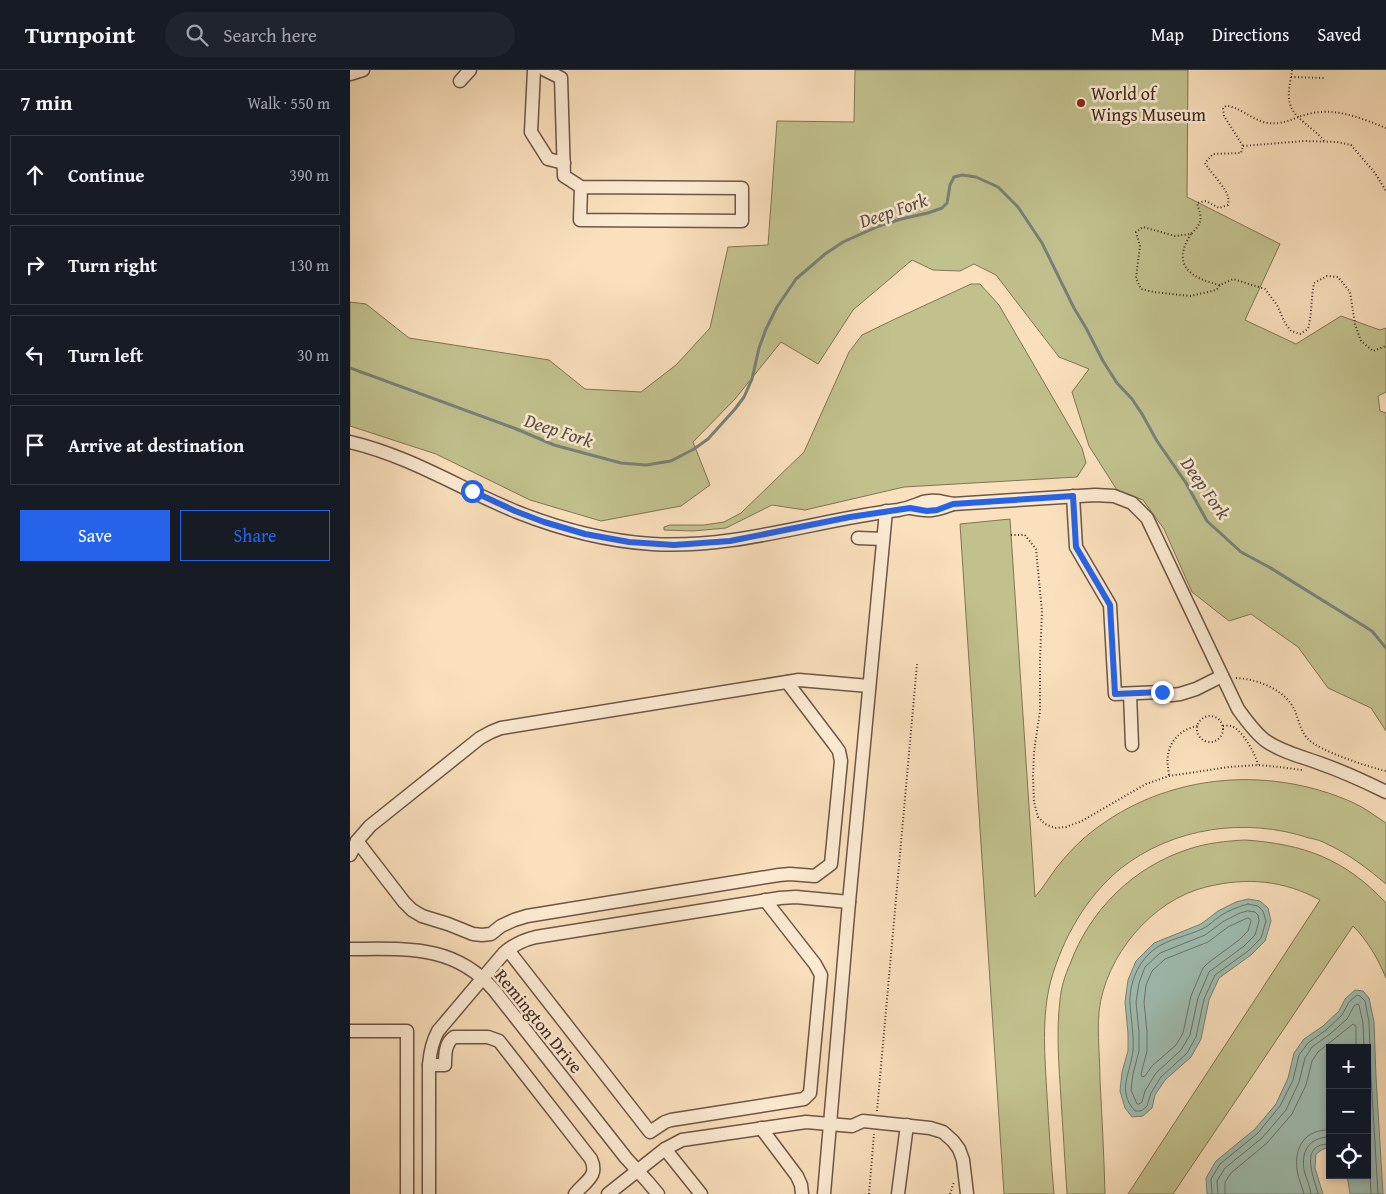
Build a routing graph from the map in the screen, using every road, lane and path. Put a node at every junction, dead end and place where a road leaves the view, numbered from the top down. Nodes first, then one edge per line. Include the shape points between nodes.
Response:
1 (363, 70) edge
2 (470, 70) edge
3 (534, 70) edge
4 (545, 70) edge
5 (1292, 70) edge
6 (350, 74) edge
7 (561, 74) edge
8 (1291, 77) junction
9 (1324, 78) dead end
10 (460, 81) dead end
11 (1298, 117) junction
12 (1386, 128) edge
13 (1324, 141) junction
14 (1242, 146) junction
15 (564, 163) junction
16 (581, 187) junction
17 (1386, 191) edge
18 (1191, 234) junction
19 (1220, 285) junction
20 (1386, 346) edge
21 (350, 442) edge
22 (1073, 496) junction
23 (886, 511) junction
24 (858, 538) dead end
25 (883, 539) junction
26 (917, 664) dead end
27 (1223, 679) junction
28 (787, 682) junction
29 (869, 686) junction
30 (1130, 694) junction
31 (1198, 726) junction
32 (1222, 726) junction
33 (1132, 744) dead end
34 (1258, 765) dead end
35 (1386, 771) edge
36 (1169, 776) dead end
37 (1386, 792) edge
38 (357, 841) junction
39 (350, 855) edge
40 (765, 900) junction
41 (849, 902) junction
42 (350, 949) edge
43 (508, 950) junction
44 (483, 978) junction
45 (350, 1031) edge
46 (429, 1065) junction
47 (810, 1093) junction
48 (833, 1095) junction
49 (877, 1118) dead end
50 (830, 1124) junction
51 (907, 1125) junction
52 (875, 1126) dead end
53 (761, 1128) junction
54 (665, 1149) junction
55 (638, 1170) junction
56 (407, 1194) edge
57 (429, 1194) edge
58 (575, 1194) edge
59 (608, 1194) edge
60 (658, 1194) edge
61 (701, 1194) edge
62 (802, 1194) edge
63 (824, 1194) edge
64 (869, 1194) edge
65 (898, 1194) edge
66 (967, 1194) edge

1 - 6 street
2 - 10 street
3 - 15 street via 531,132 548,159
4 - 7 street
5 - 8 path
7 - 15 street
8 - 9 path
8 - 11 path via 1289,101
11 - 12 path via 1334,112
11 - 13 path
11 - 14 path via 1281,124 1265,123 1226,106 1223,108 1224,116
13 - 14 path
13 - 17 path via 1351,145
14 - 18 path via 1241,153 1213,154 1205,163 1222,186 1228,205 1219,208 1206,200 1198,203 1200,226
15 - 16 street via 564,176
16 - 16 street via 742,188 742,222 580,220
18 - 19 path via 1183,254 1184,265 1195,277
18 - 19 path via 1175,236 1143,228 1136,232 1140,246 1136,278 1141,288 1190,296 1213,291
19 - 20 path via 1233,279 1265,288 1291,331 1300,334 1308,329 1314,283 1327,276 1338,278 1350,292 1361,341 1373,351
21 - 23 street via 389,453 544,522 629,542 674,545 730,541
22 - 23 street via 953,504 937,501
22 - 27 street via 1114,496 1132,503 1146,518
22 - 30 street via 1076,547 1110,605 1115,694
23 - 25 street
24 - 25 street
25 - 29 street
26 - 49 path
27 - 30 street via 1180,694
27 - 35 path via 1244,679 1272,688 1294,709 1308,740
27 - 37 street via 1238,709 1264,740 1284,752 1358,778
28 - 29 street via 803,680
28 - 38 street via 514,725 491,732 370,826
28 - 38 street via 834,744 840,762 832,864 814,876 779,875 527,916 501,926 491,934 482,935 412,910
29 - 41 street
30 - 33 street
31 - 32 path via 1201,719 1212,716 1219,719
31 - 32 path via 1201,737 1212,741 1222,734
31 - 36 path via 1184,730 1172,743 1167,756
32 - 34 path via 1234,727 1247,741
38 - 39 street
40 - 41 street via 791,897
40 - 43 street via 536,937 522,940
40 - 47 street via 821,975
41 - 48 street
42 - 44 street, Remington Drive via 433,953 460,963
43 - 44 street
43 - 47 street via 650,1132 670,1120 804,1099
44 - 46 street via 438,1030 432,1042
44 - 55 street, Remington Drive
45 - 56 street via 407,1031
46 - 57 street
46 - 58 street via 445,1065 447,1046 454,1037 488,1037 499,1041 591,1159 594,1166 592,1175
47 - 48 street
48 - 50 street
50 - 51 street via 852,1126 863,1121
50 - 53 street via 806,1122
50 - 63 street
51 - 65 street
51 - 66 street via 942,1132 953,1141 963,1160
52 - 64 path
53 - 54 street via 682,1140
53 - 62 street via 797,1176
54 - 55 street
54 - 61 street
55 - 59 street
55 - 60 street, Remington Drive

